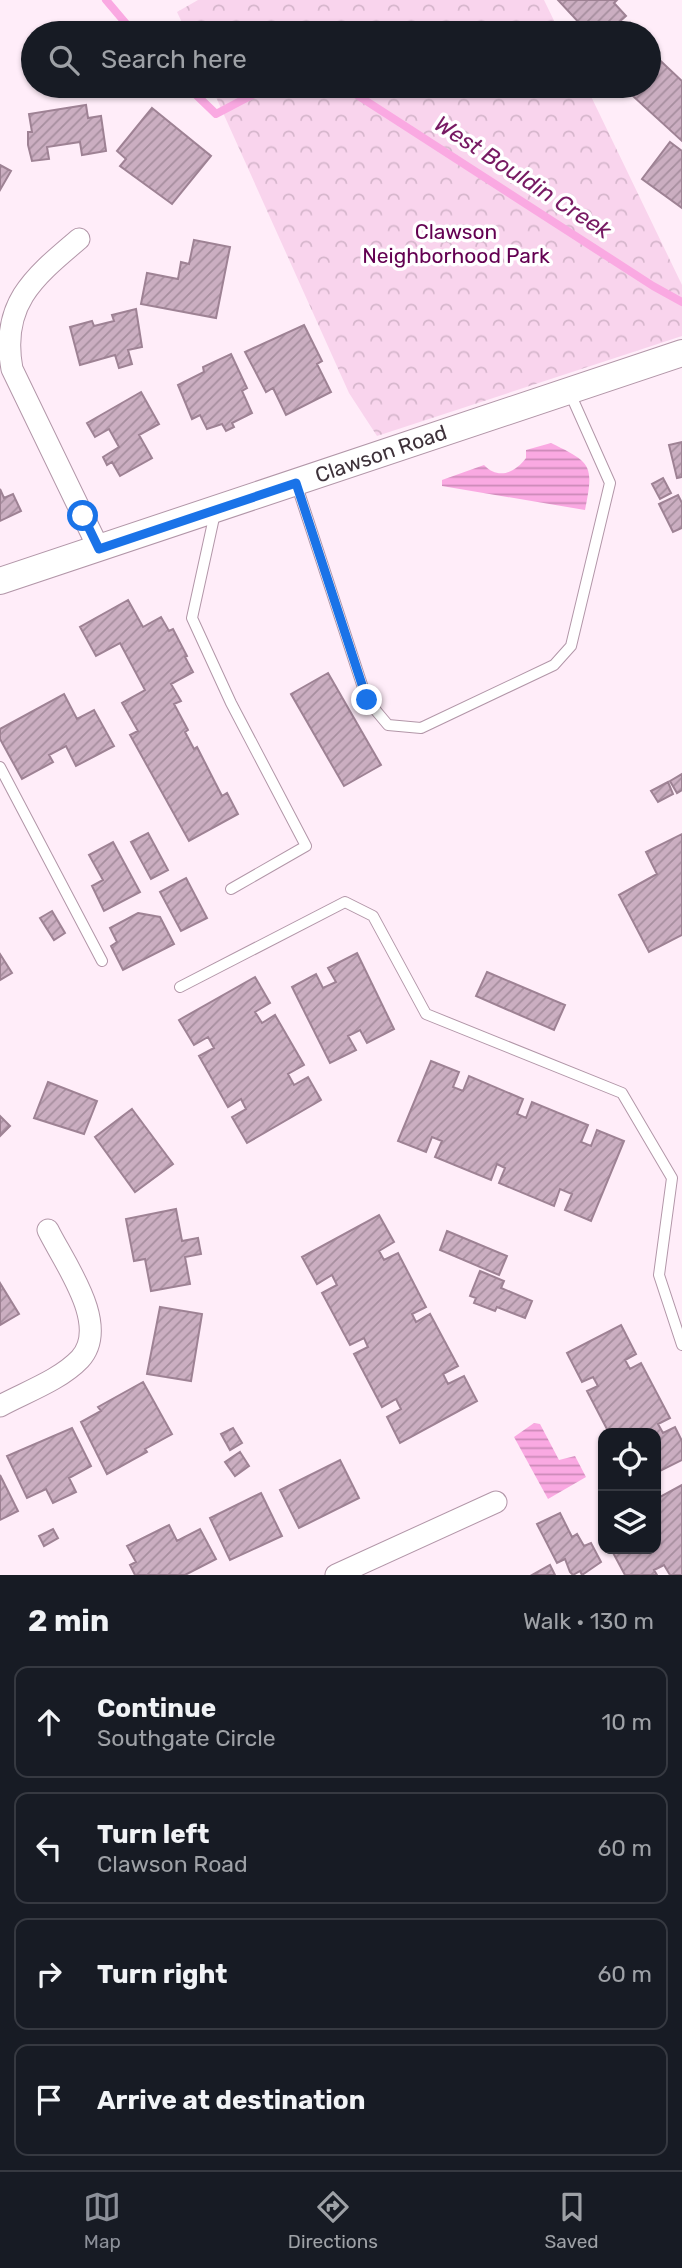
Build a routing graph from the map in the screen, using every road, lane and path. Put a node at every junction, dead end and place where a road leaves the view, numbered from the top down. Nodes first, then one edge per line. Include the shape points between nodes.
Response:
1 (79, 239) dead end
2 (682, 353) edge
3 (569, 391) junction
4 (296, 483) junction
5 (216, 510) junction
6 (99, 549) junction
7 (0, 581) edge
8 (0, 767) edge
9 (231, 889) dead end
10 (102, 961) dead end
11 (180, 987) dead end
12 (48, 1230) dead end
13 (682, 1345) edge
14 (0, 1406) edge
15 (496, 1502) dead end
16 (336, 1575) edge

1 - 6 street via 29,282 6,323 4,346
2 - 3 street, Clawson Road
3 - 4 street, Clawson Road
3 - 4 lane via 610,483 570,646 554,665 421,728 388,725 367,700
4 - 5 street, Clawson Road
5 - 6 street, Clawson Road
5 - 9 lane via 192,618 306,846
6 - 7 street, Clawson Road
8 - 10 lane
11 - 13 lane via 345,902 373,916 426,1014 622,1093 672,1178 659,1275
12 - 14 street via 89,1310 89,1347 63,1373
15 - 16 street

